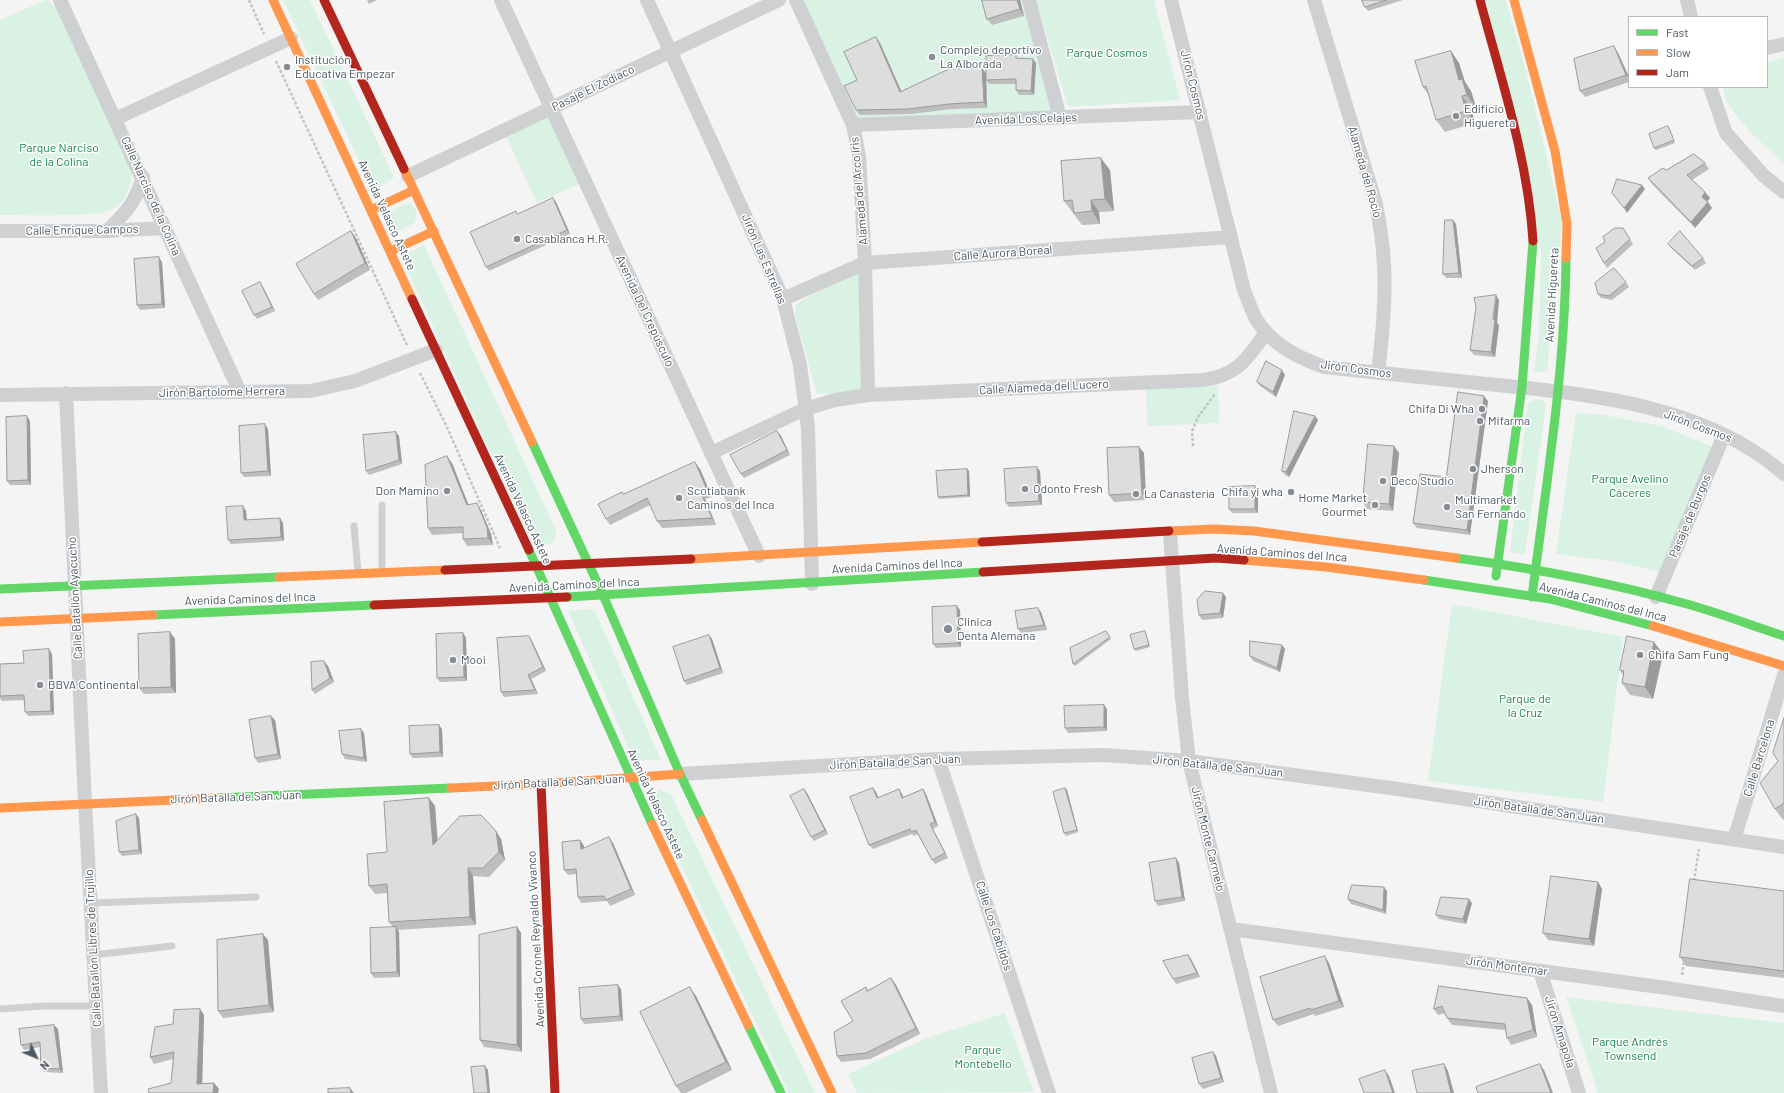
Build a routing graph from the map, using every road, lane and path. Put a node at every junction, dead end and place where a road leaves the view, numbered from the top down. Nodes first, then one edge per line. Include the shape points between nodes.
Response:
1 (60, 0) edge
2 (249, 0) edge
3 (273, 0) edge
4 (324, 0) edge
5 (501, 0) edge
6 (647, 0) edge
7 (779, 0) edge
8 (796, 0) edge
9 (1029, 0) edge
10 (1171, 0) edge
11 (1314, 0) edge
12 (1480, 0) edge
13 (1514, 0) edge
14 (1687, 0) edge
15 (1691, 16) edge
16 (291, 38) junction
17 (1784, 44) edge
18 (270, 47) junction
19 (1768, 48) edge
20 (671, 51) junction
21 (1710, 88) edge
22 (551, 108) junction
23 (1200, 112) junction
24 (115, 118) junction
25 (1060, 118) junction
26 (853, 125) junction
27 (408, 176) junction
28 (143, 177) junction
29 (414, 190) junction
30 (1784, 192) edge
31 (372, 210) junction
32 (165, 228) junction
33 (0, 231) edge
34 (107, 231) junction
35 (434, 231) junction
36 (1231, 237) junction
37 (391, 251) junction
38 (865, 263) junction
39 (783, 299) junction
40 (1266, 333) junction
41 (436, 350) junction
42 (414, 359) junction
43 (1378, 373) junction
44 (1522, 387) junction
45 (1557, 391) junction
46 (240, 392) junction
47 (66, 393) junction
48 (1216, 393) dead end
49 (0, 395) edge
50 (868, 395) junction
51 (805, 409) junction
52 (1724, 435) junction
53 (1193, 446) dead end
54 (711, 453) junction
55 (1784, 474) edge
56 (382, 505) dead end
57 (354, 526) dead end
58 (1170, 533) junction
59 (500, 548) dead end
60 (812, 551) junction
61 (759, 556) junction
62 (1171, 562) junction
63 (588, 564) junction
64 (1497, 564) junction
65 (536, 566) junction
66 (1536, 570) junction
67 (382, 573) junction
68 (358, 574) junction
69 (812, 584) junction
70 (74, 587) junction
71 (0, 589) edge
72 (1494, 590) junction
73 (603, 595) junction
74 (1532, 597) junction
75 (1656, 597) junction
76 (551, 598) junction
77 (77, 618) junction
78 (0, 622) edge
79 (1784, 636) edge
80 (1784, 666) edge
81 (1784, 675) edge
82 (938, 760) junction
83 (1189, 761) junction
84 (680, 774) junction
85 (630, 778) junction
86 (540, 784) junction
87 (85, 803) junction
88 (0, 808) edge
89 (1700, 834) junction
90 (1734, 840) junction
91 (1784, 847) edge
92 (1693, 889) edge
93 (256, 897) dead end
94 (90, 903) junction
95 (1230, 930) junction
96 (172, 946) dead end
97 (93, 955) junction
98 (1684, 959) edge
99 (1540, 971) junction
100 (1680, 990) junction
101 (96, 1006) junction
102 (1784, 1006) edge
103 (0, 1009) edge
104 (1045, 1092) edge
105 (101, 1093) edge
106 (555, 1093) edge
107 (781, 1093) edge
108 (832, 1093) edge
109 (1271, 1093) edge
110 (1579, 1093) edge

1 - 24 street, Calle Narciso de la Colina
2 - 18 path
3 - 16 main road, Avenida Velasco Astete
4 - 27 main road
5 - 22 street, Avenida Del Crepúsculo
6 - 20 street, Jirón Las Estrellas
7 - 20 street, Pasaje El Zodíaco
8 - 26 street, Alameda del Arco Iris
9 - 25 street
10 - 23 street, Jirón Cosmos
11 - 43 street, Alameda del Rocío via 1376,204 1385,287
12 - 44 main road, Avenida Higuereta via 1522,163 1532,220 1534,249
13 - 45 main road, Avenida Higuereta via 1555,151 1567,224 1566,290
14 - 15 street
16 - 18 street
16 - 31 main road, Avenida Velasco Astete
17 - 19 street
18 - 24 street
18 - 42 path
20 - 22 street, Pasaje El Zodíaco
20 - 39 street, Jirón Las Estrellas
21 - 30 street via 1726,133 1763,175
22 - 27 street, Pasaje El Zodíaco
22 - 54 street, Avenida Del Crepúsculo
23 - 25 street, Avenida Los Celajes
23 - 36 street, Jirón Cosmos
24 - 28 street, Calle Narciso de la Colina
25 - 26 street, Avenida Los Celajes
26 - 38 street, Alameda del Arco Iris via 859,156
27 - 29 main road
28 - 32 street, Calle Narciso de la Colina
28 - 34 street via 132,203
29 - 31 main road
29 - 35 main road
31 - 37 main road, Avenida Velasco Astete
32 - 34 street, Calle Enrique Campos
32 - 46 street, Calle Narciso de la Colina
33 - 34 street, Calle Enrique Campos
35 - 37 main road
35 - 63 main road
36 - 38 street, Calle Aurora Boreal
36 - 40 street, Jirón Cosmos via 1244,290 1256,318
37 - 41 main road, Avenida Velasco Astete
38 - 39 street, Calle Aurora Boreal
38 - 50 street, Alameda del Arco Iris
39 - 51 street, Jirón Las Estrellas via 800,365
40 - 43 street, Jirón Cosmos via 1291,354 1324,367
40 - 50 street, Calle Alameda del Lucero via 1236,369 1220,377
41 - 42 street, Jirón Bartolome Herrera
41 - 65 main road, Avenida Velasco Astete
42 - 46 street, Jirón Bartolome Herrera via 355,381 310,391
42 - 59 path
43 - 44 street, Jirón Cosmos
44 - 45 street, Jirón Cosmos
44 - 64 main road, Avenida Higuereta
45 - 52 street, Jirón Cosmos via 1671,414
45 - 66 main road, Avenida Higuereta
46 - 47 street, Jirón Bartolome Herrera
47 - 49 street, Jirón Bartolome Herrera
47 - 70 street, Calle Batallón Ayacucho
48 - 53 path via 1198,417 1192,431
50 - 51 street, Calle Alameda del Lucero via 835,400
51 - 54 street, Calle Alameda del Lucero
51 - 60 street, Jirón Las Estrellas via 808,428
52 - 55 street, Jirón Cosmos via 1751,448
52 - 75 street, Pasaje de Burgos
54 - 61 street, Avenida Del Crepúsculo
56 - 67 lane
57 - 68 lane
58 - 60 main road, Avenida Caminos del Inca
58 - 62 street, Jirón Monte Carmelo
58 - 64 main road, Avenida Caminos del Inca via 1214,529 1254,531
60 - 61 main road, Avenida Caminos del Inca
60 - 69 street, Jirón Las Estrellas
61 - 63 main road, Avenida Caminos del Inca
62 - 69 main road, Avenida Caminos del Inca
62 - 72 main road, Avenida Caminos del Inca via 1216,558 1248,560 1361,571
62 - 83 street, Jirón Monte Carmelo
63 - 65 main road, Avenida Caminos del Inca
63 - 73 main road
64 - 66 main road, Avenida Caminos del Inca
64 - 72 main road, Avenida Higuereta
65 - 67 main road, Avenida Caminos del Inca
65 - 76 main road, Avenida Velasco Astete
66 - 74 main road, Avenida Higuereta
66 - 75 main road, Avenida Caminos del Inca
67 - 68 main road, Avenida Caminos del Inca
68 - 70 main road, Avenida Caminos del Inca
69 - 73 main road, Avenida Caminos del Inca
70 - 71 main road, Avenida Caminos del Inca
70 - 77 street, Calle Batallón Ayacucho
72 - 74 main road, Avenida Caminos del Inca
73 - 76 main road, Avenida Caminos del Inca
73 - 84 main road
74 - 80 main road, Avenida Caminos del Inca via 1653,625
75 - 79 main road, Avenida Caminos del Inca via 1683,603
76 - 77 main road, Avenida Caminos del Inca
76 - 85 main road, Avenida Velasco Astete
77 - 78 main road, Avenida Caminos del Inca
77 - 87 street, Calle Batallón Ayacucho
81 - 90 street, Calle Barcelona
82 - 83 street, Jirón Batalla de San Juan via 1104,755
82 - 84 street, Jirón Batalla de San Juan
82 - 104 street, Calle Los Cabildos
83 - 89 street, Jirón Batalla de San Juan
83 - 95 street, Jirón Monte Carmelo
84 - 85 main road, Jirón Batalla de San Juan
84 - 108 main road
85 - 86 main road, Jirón Batalla de San Juan
85 - 107 main road, Avenida Velasco Astete
86 - 87 main road, Jirón Batalla de San Juan
86 - 106 main road, Avenida Coronel Reynaldo Vivanco
87 - 88 main road, Jirón Batalla de San Juan
87 - 94 street, Calle Batallón Libres de Trujillo
89 - 90 street, Jirón Batalla de San Juan
89 - 92 path
90 - 91 street, Jirón Batalla de San Juan
93 - 94 lane
94 - 97 street, Calle Batallón Libres de Trujillo
95 - 99 street, Jirón Montemar
95 - 109 street, Jirón Monte Carmelo
96 - 97 lane
97 - 101 street, Calle Batallón Libres de Trujillo
98 - 100 path
99 - 100 street, Jirón Montemar
99 - 110 street, Jirón Amapola
100 - 102 street, Jirón Montemar
101 - 103 lane
101 - 105 street, Calle Batallón Libres de Trujillo

